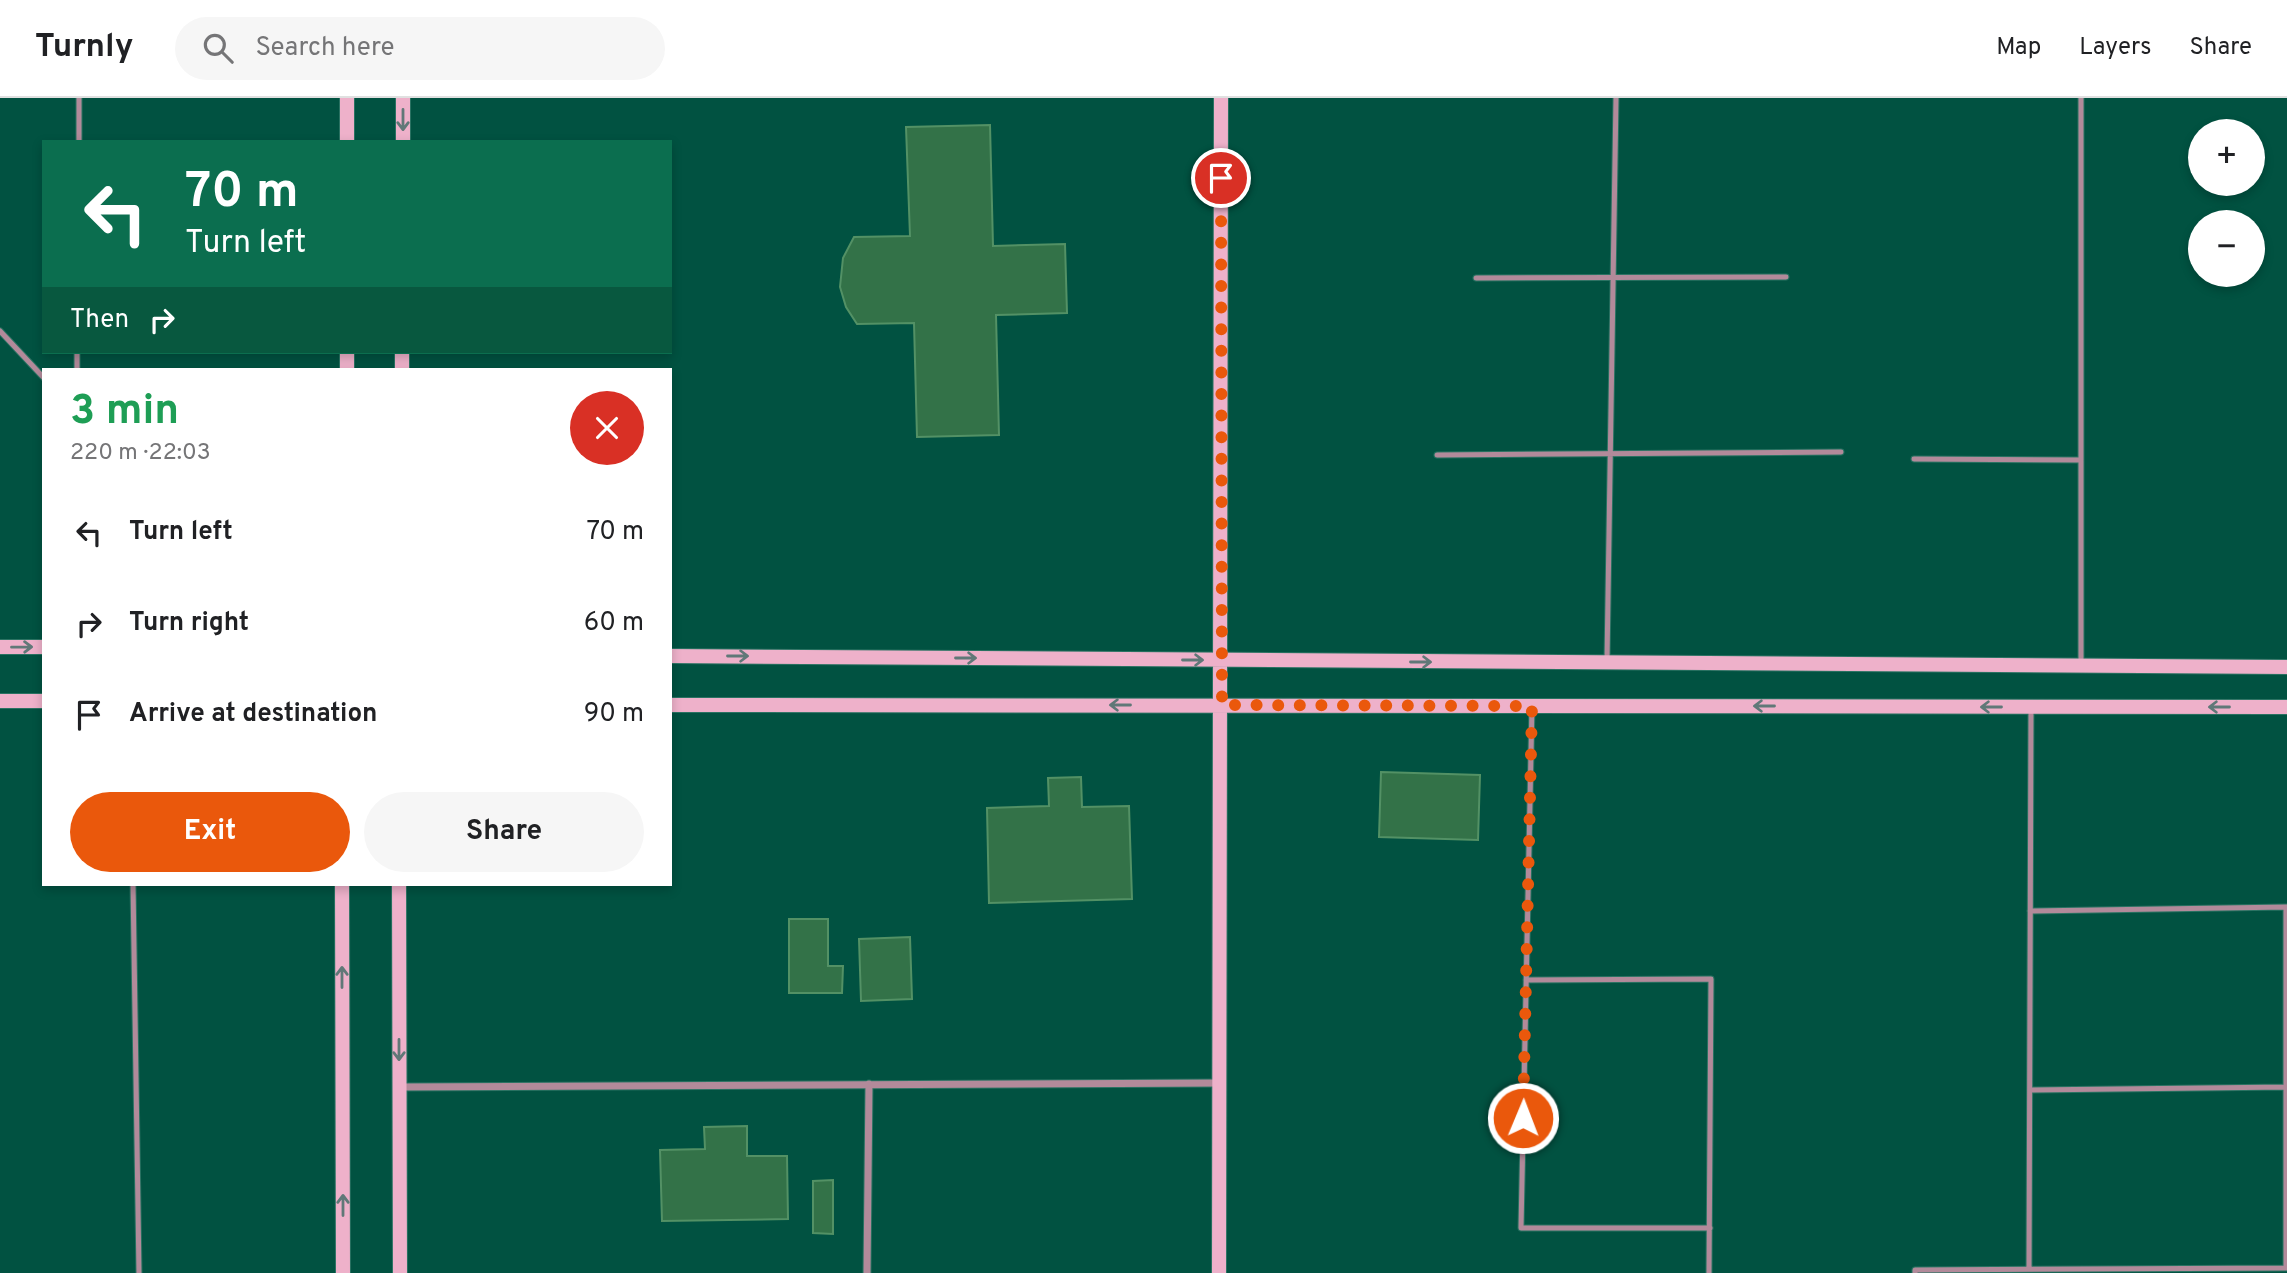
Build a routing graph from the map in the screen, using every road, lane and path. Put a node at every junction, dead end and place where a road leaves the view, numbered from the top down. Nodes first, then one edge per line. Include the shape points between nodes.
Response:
1 (79, 98) edge
2 (347, 98) edge
3 (403, 98) edge
4 (1222, 98) edge
5 (1616, 98) edge
6 (2081, 98) edge
7 (79, 140) edge
8 (347, 140) edge
9 (402, 140) edge
10 (1613, 277) junction
11 (1786, 277) dead end
12 (1476, 278) dead end
13 (0, 331) edge
14 (42, 376) edge
15 (1841, 453) dead end
16 (1611, 454) junction
17 (1437, 455) dead end
18 (1914, 459) dead end
19 (2081, 460) junction
20 (0, 647) edge
21 (42, 647) edge
22 (672, 656) edge
23 (1221, 660) junction
24 (1607, 663) junction
25 (2081, 666) junction
26 (2287, 667) edge
27 (0, 701) edge
28 (42, 701) edge
29 (672, 705) edge
30 (1222, 705) junction
31 (1532, 706) junction
32 (2031, 707) junction
33 (2287, 707) edge
34 (133, 886) edge
35 (342, 886) edge
36 (399, 886) edge
37 (2030, 911) junction
38 (1526, 980) junction
39 (1220, 1083) junction
40 (869, 1084) junction
41 (399, 1087) junction
42 (2286, 1087) edge
43 (2030, 1090) junction
44 (1710, 1228) junction
45 (2286, 1268) edge
46 (2029, 1269) junction
47 (139, 1273) edge
48 (343, 1273) edge
49 (400, 1273) edge
50 (867, 1273) edge
51 (1219, 1273) edge
52 (1709, 1273) edge
53 (1914, 1273) edge

1 - 7 lane
2 - 8 street
3 -> 9 street
4 - 23 street
5 - 10 lane
6 - 19 lane
10 - 11 lane
10 - 12 lane
10 - 16 lane
13 - 14 lane
15 - 16 lane
16 - 17 lane
16 - 24 lane
18 - 19 lane
19 - 25 lane
20 -> 21 street
22 -> 23 street
23 -> 24 street
23 - 30 street
24 - 25 street
25 - 26 street
27 - 28 street
30 -> 29 street
30 - 31 street
30 - 39 street
32 -> 31 street
31 - 38 lane
33 -> 32 street
32 - 37 lane
34 - 47 lane
48 -> 35 street
36 -> 41 street
37 - 42 lane via 2286,907
37 - 43 lane
38 - 44 lane via 1712,979
38 - 44 lane via 1521,1228
39 - 40 street
39 - 51 street
40 - 41 street
40 - 50 street
41 - 49 street
42 - 43 lane
42 - 45 lane
43 - 46 lane
44 - 52 lane
45 - 46 lane
46 - 53 lane

